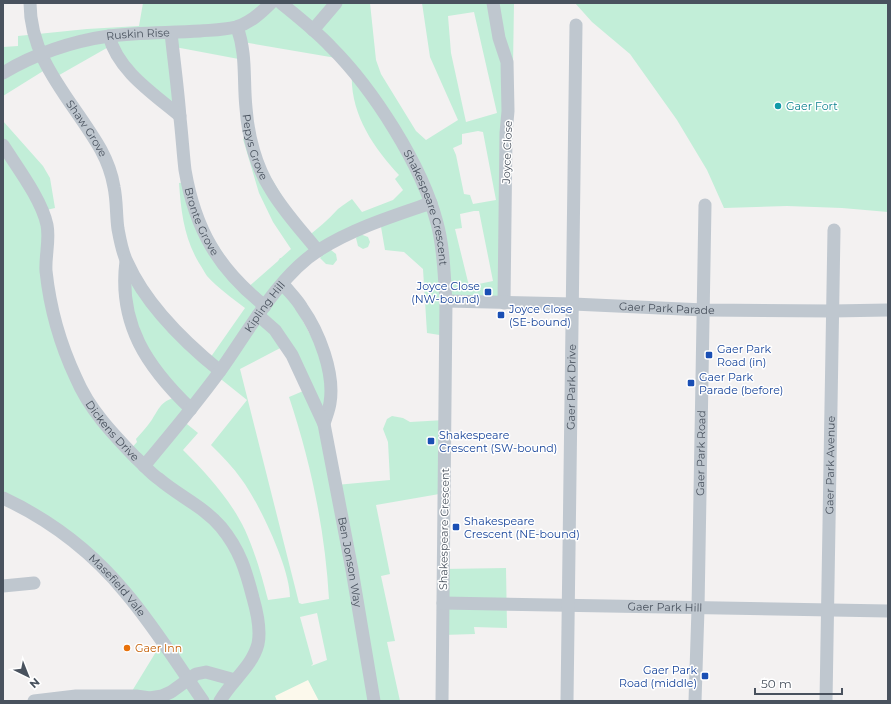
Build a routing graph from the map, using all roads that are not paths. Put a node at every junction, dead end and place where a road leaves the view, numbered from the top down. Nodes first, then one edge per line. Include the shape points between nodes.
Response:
1 (30, 3) edge
2 (271, 3) edge
3 (281, 3) edge
4 (336, 3) edge
5 (493, 3) edge
6 (576, 25) dead end
7 (237, 27) junction
8 (313, 30) junction
9 (171, 33) junction
10 (109, 36) junction
11 (40, 54) junction
12 (3, 73) edge
13 (180, 116) junction
14 (3, 144) edge
15 (430, 202) junction
16 (705, 205) dead end
17 (834, 230) dead end
18 (318, 251) junction
19 (126, 261) junction
20 (283, 284) junction
21 (446, 301) junction
22 (504, 303) junction
23 (573, 304) junction
24 (261, 310) junction
25 (704, 310) junction
26 (888, 310) edge
27 (832, 311) junction
28 (220, 371) junction
29 (191, 409) junction
30 (324, 424) junction
31 (144, 466) junction
32 (3, 498) edge
33 (34, 583) dead end
34 (3, 586) edge
35 (443, 603) junction
36 (569, 605) junction
37 (698, 609) junction
38 (827, 610) junction
39 (888, 612) edge
40 (188, 680) junction
41 (235, 680) junction
42 (34, 701) edge
43 (203, 701) edge
44 (220, 701) edge
45 (374, 701) edge
46 (442, 701) edge
47 (567, 701) edge
48 (695, 701) edge
49 (826, 701) edge

1 - 11 street, Shaw Grove via 34,34
2 - 7 street, Ruskin Rise via 252,19
3 - 8 street, Shakespeare Crescent
4 - 8 street
5 - 22 street, Joyce Close via 499,38 507,62
6 - 23 street, Gaer Park Drive
7 - 9 street, Ruskin Rise
7 - 18 street, Pepys Grove via 242,42 246,109 254,150 270,190
8 - 15 street, Shakespeare Crescent via 360,80 388,120 408,154
9 - 10 street, Ruskin Rise
9 - 13 street, Bronte Grove
10 - 11 street, Ruskin Rise
10 - 13 street via 121,61 141,84
11 - 12 street, Ruskin Rise
11 - 19 street, Shaw Grove via 101,151 110,171 118,228
13 - 24 street, Bronte Grove via 185,169 193,207 204,234 215,254
14 - 31 street, Dickens Drive via 39,204 47,225 46,269 50,302 59,336 76,380 94,411
15 - 18 street, Kipling Hill via 346,235
15 - 21 street, Shakespeare Crescent via 438,223
16 - 25 street, Gaer Park Road
17 - 27 street, Gaer Park Avenue
18 - 20 street, Kipling Hill via 299,266
19 - 28 street, Shaw Grove via 154,306 201,356
19 - 29 street, Shaw Grove via 124,291 134,334 163,380
20 - 24 street, Kipling Hill
20 - 30 street, Ben Jonson Way via 313,325 327,366 330,403
21 - 22 street, Gaer Park Parade
21 - 35 street, Shakespeare Crescent
22 - 23 street, Gaer Park Parade
23 - 25 street, Gaer Park Parade
23 - 36 street, Gaer Park Drive
24 - 28 street, Kipling Hill
24 - 30 street, Ben Jonson Way via 292,355
25 - 27 street, Gaer Park Parade
25 - 37 street, Gaer Park Road
26 - 27 street, Gaer Park Parade
27 - 38 street, Gaer Park Avenue
28 - 29 street, Kipling Hill
29 - 31 street, Kipling Hill
30 - 45 street, Ben Jonson Way
31 - 41 street, Dickens Drive via 216,522 242,560 255,606 258,643 244,670
32 - 40 street, Masefield Vale via 27,509 69,538 98,563 149,623
33 - 34 street
35 - 36 street, Gaer Park Hill
35 - 46 street, Shakespeare Crescent
36 - 37 street, Gaer Park Hill
36 - 47 street, Gaer Park Drive
37 - 38 street, Gaer Park Hill
37 - 48 street, Gaer Park Road
38 - 39 street, Gaer Park Hill
38 - 49 street, Gaer Park Avenue
40 - 41 street via 196,674 206,672
40 - 42 street via 171,692 156,697 76,696
40 - 43 street, Masefield Vale
41 - 44 street, Dickens Drive

